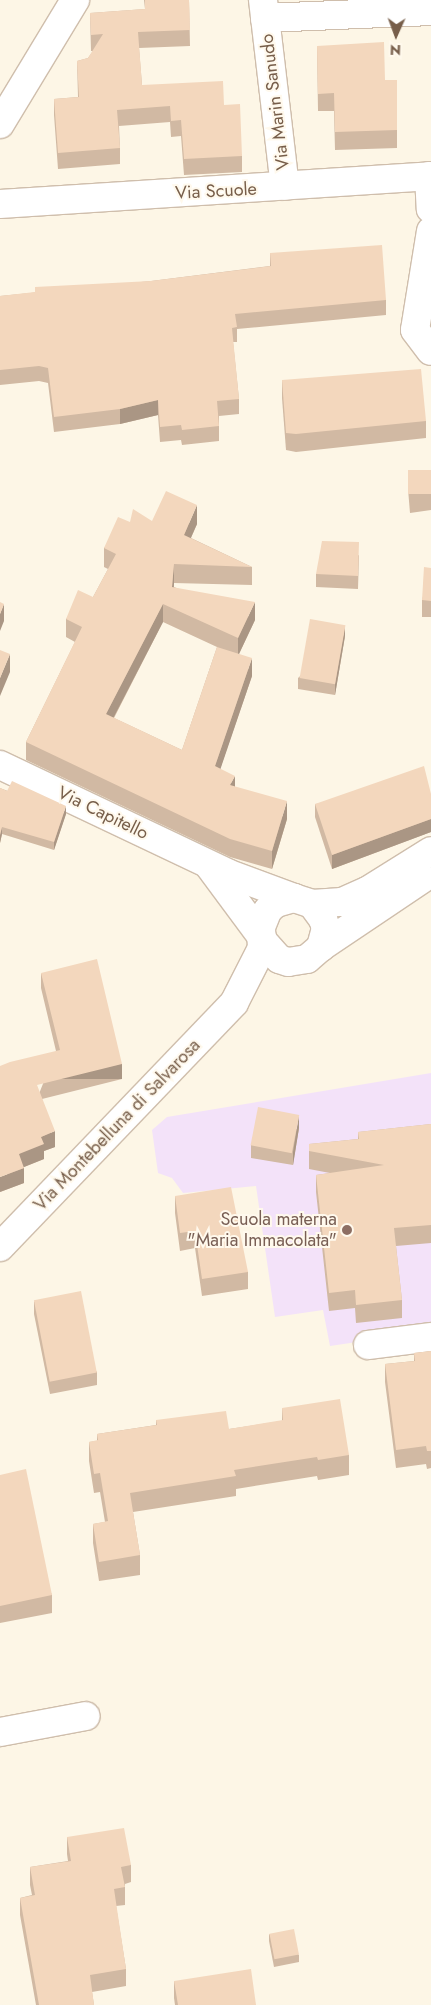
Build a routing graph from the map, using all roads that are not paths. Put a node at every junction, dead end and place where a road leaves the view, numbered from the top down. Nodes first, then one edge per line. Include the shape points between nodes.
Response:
1 (75, 0) edge
2 (264, 9) edge
3 (431, 11) edge
4 (0, 124) edge
5 (430, 176) edge
6 (285, 186) junction
7 (0, 204) edge
8 (431, 209) edge
9 (431, 230) edge
10 (431, 350) edge
11 (0, 765) edge
12 (431, 852) edge
13 (206, 863) junction
14 (431, 873) edge
15 (303, 901) junction
16 (263, 939) junction
17 (321, 947) junction
18 (298, 962) junction
19 (234, 1003) junction
20 (0, 1248) edge
21 (431, 1337) edge
22 (368, 1346) dead end
23 (86, 1716) dead end
24 (0, 1732) edge

1 - 4 street
2 - 3 street, Via Marin Sanudo
2 - 6 street, Via Marin Sanudo
5 - 6 street, Via Scuole
5 - 8 street
6 - 7 street, Via Scuole
9 - 10 street via 415,330
11 - 13 street, Via Capitello
12 - 15 street via 367,891 342,902
13 - 15 street, Via Capitello
13 - 16 street
14 - 17 street
15 - 16 street via 276,903 268,910 261,927
15 - 17 street via 324,919 326,928
16 - 18 street via 279,959
16 - 19 street, Via Montebelluna di Salvarosa via 254,966
17 - 18 street
18 - 19 street, Via Montebelluna di Salvarosa
19 - 20 street, Via Montebelluna di Salvarosa
21 - 22 street
23 - 24 street

